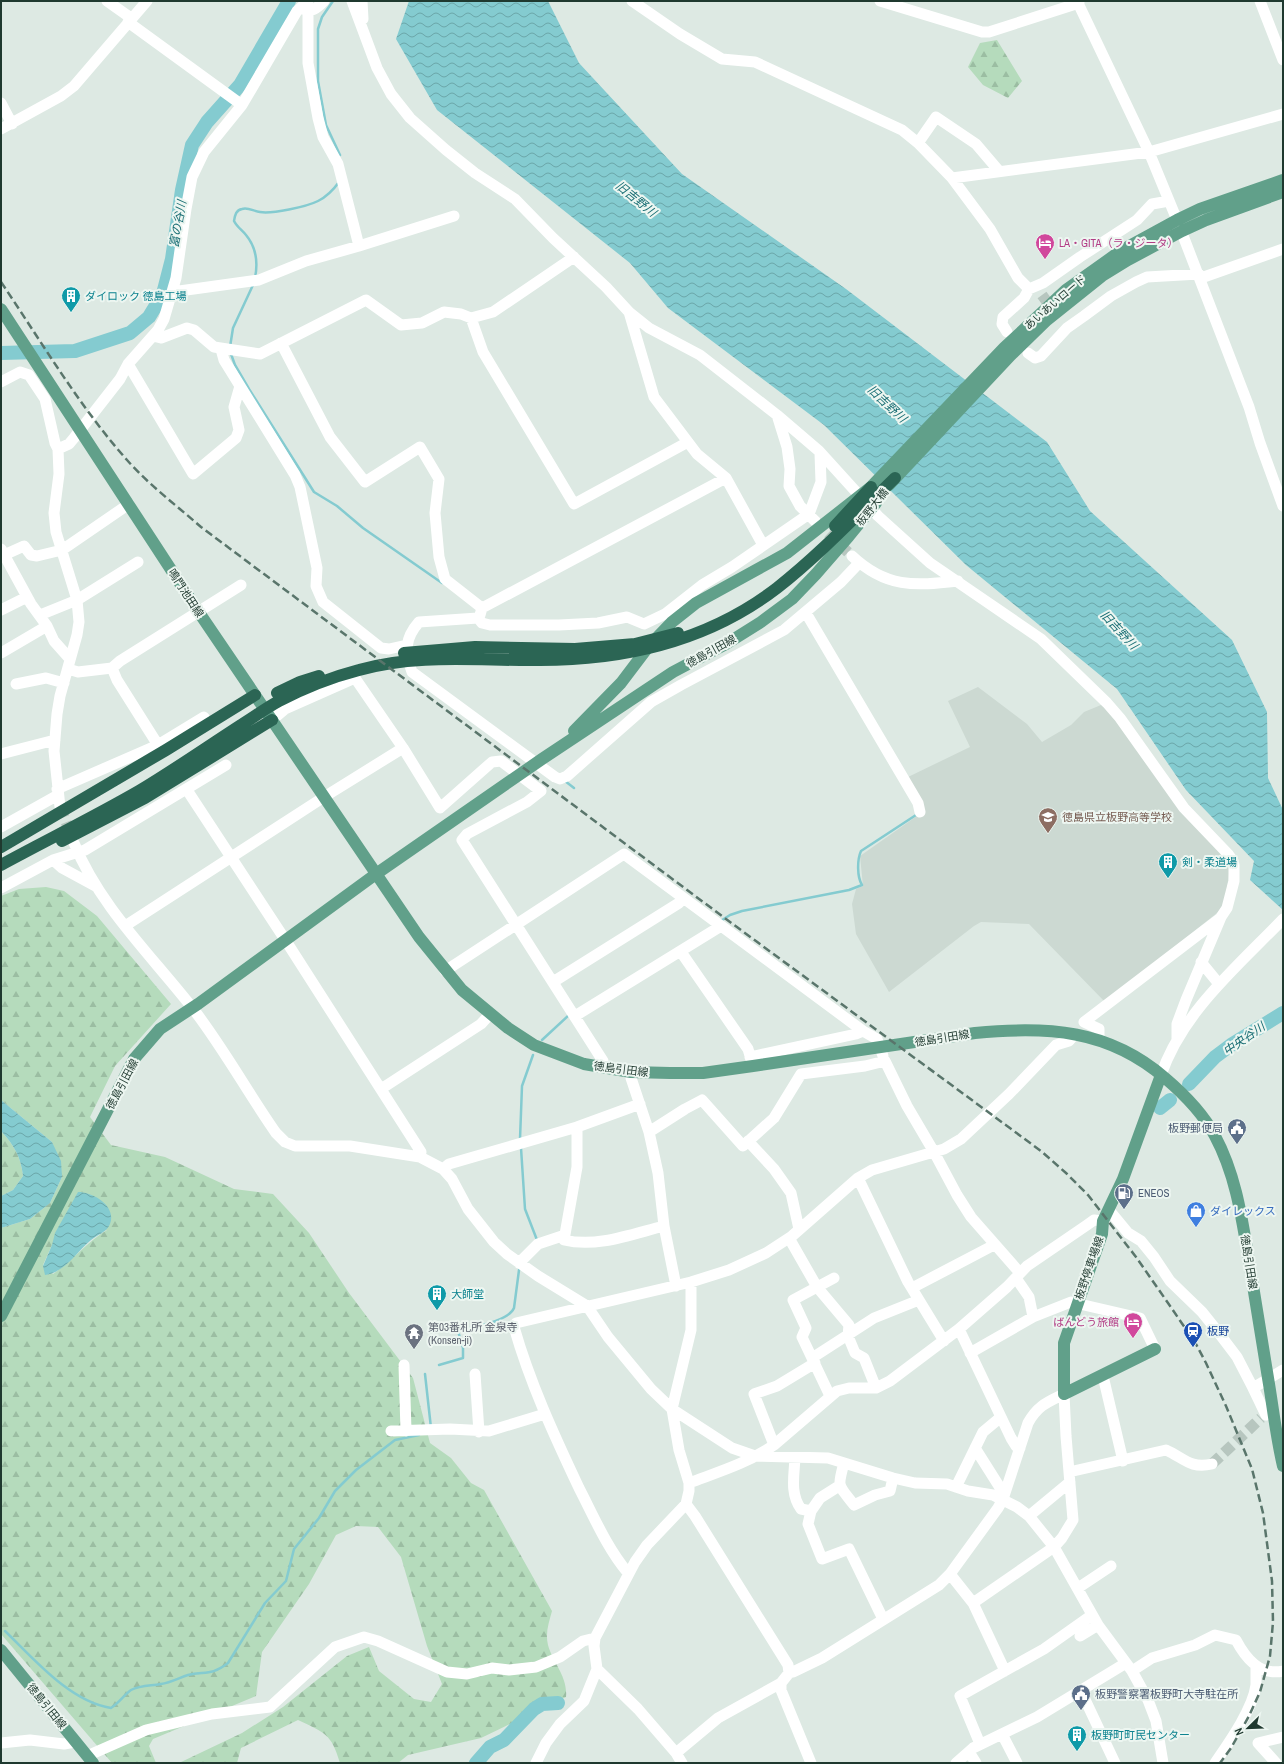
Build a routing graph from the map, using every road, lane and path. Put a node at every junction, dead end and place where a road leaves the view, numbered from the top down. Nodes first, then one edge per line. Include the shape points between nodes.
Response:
1 (107, 1) edge
2 (147, 1) edge
3 (324, 1) edge
4 (352, 1) edge
5 (362, 1) edge
6 (632, 1) edge
7 (880, 1) edge
8 (1260, 1) edge
9 (1078, 2) edge
10 (305, 7) edge
11 (129, 20) junction
12 (365, 36) junction
13 (1283, 60) edge
14 (1, 103) edge
15 (241, 104) junction
16 (1283, 114) edge
17 (12, 124) junction
18 (1, 129) edge
19 (918, 143) junction
20 (1149, 152) junction
21 (999, 172) junction
22 (952, 178) junction
23 (1283, 180) edge
24 (1283, 192) edge
25 (1169, 201) junction
26 (454, 216) dead end
27 (1177, 220) junction
28 (1182, 231) junction
29 (359, 246) junction
30 (1283, 249) edge
31 (574, 257) junction
32 (1200, 276) junction
33 (1035, 291) junction
34 (172, 292) junction
35 (1, 309) edge
36 (628, 312) junction
37 (471, 318) junction
38 (1007, 332) dead end
39 (152, 336) junction
40 (281, 343) junction
41 (227, 350) junction
42 (1008, 351) junction
43 (1028, 353) dead end
44 (128, 364) junction
45 (1, 382) edge
46 (240, 386) junction
47 (777, 415) junction
48 (80, 430) junction
49 (688, 442) junction
50 (58, 449) junction
51 (820, 453) junction
52 (726, 478) junction
53 (895, 478) joint
54 (871, 487) joint
55 (129, 504) junction
56 (1283, 506) edge
57 (813, 518) junction
58 (840, 527) junction
59 (763, 545) junction
60 (62, 550) junction
61 (2, 551) edge
62 (138, 562) dead end
63 (958, 581) junction
64 (241, 585) dead end
65 (27, 597) junction
66 (77, 600) junction
67 (1, 610) edge
68 (198, 611) junction
69 (480, 613) junction
70 (806, 613) junction
71 (40, 615) junction
72 (644, 624) junction
73 (47, 626) junction
74 (407, 645) junction
75 (649, 646) junction
76 (1, 653) edge
77 (69, 664) junction
78 (112, 668) junction
79 (673, 672) junction
80 (64, 683) junction
81 (16, 684) dead end
82 (681, 684) junction
83 (255, 695) junction
84 (204, 717) dead end
85 (272, 720) junction
86 (55, 740) junction
87 (158, 745) junction
88 (402, 748) junction
89 (558, 748) junction
90 (1, 754) edge
91 (226, 765) dead end
92 (136, 788) junction
93 (187, 790) junction
94 (58, 792) junction
95 (324, 797) junction
96 (60, 807) tunnel mouth
97 (920, 812) dead end
98 (1, 827) edge
99 (1, 847) edge
100 (76, 848) junction
101 (1, 857) edge
102 (231, 857) junction
103 (53, 860) junction
104 (1, 865) edge
105 (1, 872) edge
106 (376, 874) junction
107 (98, 887) junction
108 (1, 888) edge
109 (679, 903) dead end
110 (1221, 917) junction
111 (1283, 919) edge
112 (516, 924) junction
113 (719, 924) junction
114 (125, 926) junction
115 (286, 941) junction
116 (681, 952) junction
117 (1201, 962) junction
118 (445, 971) junction
119 (553, 982) junction
120 (1219, 984) junction
121 (192, 1008) junction
122 (490, 1014) junction
123 (575, 1016) junction
124 (863, 1031) junction
125 (1075, 1034) junction
126 (1099, 1040) junction
127 (1177, 1040) junction
128 (752, 1061) junction
129 (885, 1061) junction
130 (604, 1068) junction
131 (631, 1072) junction
132 (1161, 1074) junction
133 (381, 1089) junction
134 (640, 1104) junction
135 (577, 1127) junction
136 (649, 1132) junction
137 (748, 1141) junction
138 (934, 1152) junction
139 (420, 1157) junction
140 (443, 1169) junction
141 (858, 1178) junction
142 (1109, 1210) junction
143 (1103, 1221) junction
144 (664, 1226) junction
145 (799, 1229) junction
146 (565, 1235) junction
147 (789, 1238) junction
148 (994, 1245) junction
149 (519, 1263) junction
150 (1018, 1276) junction
151 (834, 1278) dead end
152 (691, 1282) junction
153 (676, 1286) junction
154 (817, 1287) junction
155 (912, 1288) junction
156 (919, 1300) junction
157 (1077, 1302) junction
158 (587, 1306) junction
159 (1, 1316) edge
160 (1033, 1317) junction
161 (959, 1329) junction
162 (848, 1336) junction
163 (944, 1341) junction
164 (1155, 1349) joint
165 (970, 1353) junction
166 (814, 1360) junction
167 (404, 1365) dead end
168 (1283, 1370) edge
169 (476, 1374) dead end
170 (1103, 1376) junction
171 (1268, 1378) junction
172 (876, 1388) junction
173 (1253, 1388) junction
174 (1064, 1394) junction
175 (830, 1396) junction
176 (672, 1408) junction
177 (545, 1414) junction
178 (1001, 1417) junction
179 (391, 1431) dead end
180 (406, 1431) junction
181 (479, 1432) junction
182 (1276, 1433) junction
183 (774, 1445) junction
184 (975, 1448) junction
185 (1020, 1448) junction
186 (755, 1456) junction
187 (795, 1458) junction
188 (1123, 1461) junction
189 (844, 1463) junction
190 (1212, 1464) tunnel mouth
191 (1283, 1466) edge
192 (1069, 1477) junction
193 (892, 1478) junction
194 (689, 1483) junction
195 (839, 1486) junction
196 (956, 1487) junction
197 (1004, 1496) junction
198 (686, 1504) junction
199 (811, 1511) junction
200 (1029, 1516) junction
201 (1054, 1547) junction
202 (1111, 1566) dead end
203 (628, 1572) junction
204 (950, 1574) junction
205 (1078, 1588) junction
206 (973, 1603) junction
207 (1092, 1616) junction
208 (883, 1619) junction
209 (1098, 1625) junction
210 (1080, 1636) dead end
211 (595, 1638) junction
212 (1, 1650) edge
213 (1256, 1666) junction
214 (1129, 1667) junction
215 (598, 1668) junction
216 (1005, 1671) junction
217 (1283, 1671) edge
218 (789, 1673) junction
219 (781, 1683) junction
220 (1081, 1691) junction
221 (1002, 1734) junction
222 (1283, 1737) edge
223 (75, 1742) junction
224 (1, 1743) edge
225 (980, 1744) junction
226 (969, 1752) junction
227 (676, 1753) junction
228 (90, 1759) edge
229 (536, 1763) edge
230 (682, 1763) edge
231 (811, 1763) edge
232 (956, 1763) edge
233 (976, 1763) edge
234 (1017, 1763) edge
235 (1115, 1763) edge
236 (1164, 1763) edge
237 (1215, 1763) edge
238 (1276, 1763) edge

1 - 11 street
2 - 11 street
3 - 10 street via 315,10
4 - 12 street
5 - 12 street
6 - 19 street via 722,59 755,62 891,124
7 - 9 street via 982,32 989,32
8 - 13 street
9 - 20 street
10 - 15 street
10 - 29 street via 308,63 318,118 323,136 338,164
11 - 15 street
11 - 17 street via 74,86
12 - 31 street via 391,94 410,118 469,168 514,199
14 - 17 street
15 - 34 street via 204,152 192,177
16 - 20 street
17 - 18 street
19 - 21 street via 936,117 976,144
19 - 22 street
20 - 21 street
20 - 25 street
21 - 22 street
22 - 33 street via 990,229 1018,278
23 - 27 main road, あいあいロード via 1200,209
24 - 28 main road, あいあいロード
25 - 27 street
25 - 33 street via 1152,204 1137,220
26 - 29 street
27 - 28 street
27 - 42 main road, あいあいロード via 1147,235 1096,267 1066,290
28 - 32 street
28 - 42 main road, あいあいロード via 1102,276
29 - 34 street via 306,261 259,280
30 - 32 street
31 - 36 street
31 - 37 street via 493,312
32 - 43 street via 1147,277 1064,325 1041,356 1035,358
32 - 56 street
33 - 38 street via 1002,317 1002,324
34 - 39 street via 164,319
35 - 48 main road, 鳴門池田線
36 - 47 street via 649,328 700,355
36 - 49 street via 654,397
37 - 40 street via 444,312 422,323 401,325 366,300
37 - 49 street via 483,352 574,504
39 - 41 street via 161,338 187,328 194,330 214,348
39 - 44 street
40 - 41 street via 260,354
40 - 69 street via 330,437 365,482 420,447 439,480 435,513 439,557 445,579
41 - 46 street via 224,360
42 - 53 main road, あいあいロード
42 - 54 main road, あいあいロード
44 - 46 street via 193,474 236,438 239,430 234,406
44 - 48 street via 120,380
45 - 50 street via 20,372 29,375 45,399
46 - 74 street via 300,487 317,568 316,586 326,607 381,648
47 - 51 street
47 - 57 street via 787,447 789,486 800,506
48 - 50 street via 69,444
48 - 55 main road, 鳴門池田線
49 - 52 street via 697,454
50 - 60 street via 59,474 54,513 56,532
51 - 57 street via 821,482
51 - 63 street via 878,516 930,562
52 - 59 street
52 - 69 street
53 - 58 highway
54 - 58 highway
55 - 60 street
55 - 68 main road, 鳴門池田線
57 - 59 street
58 - 75 main road, 徳島引田線 via 696,603 672,622
58 - 79 main road, 徳島引田線 via 816,574 792,599 726,644
58 - 92 highway via 798,571 759,600 717,624 632,649 577,659 425,655 359,670 326,680 279,701
59 - 72 street via 702,585 665,614
60 - 61 street via 37,556 31,555 24,546
60 - 66 street
61 - 65 street
62 - 66 street
63 - 70 street via 925,585 895,582 883,578 856,559 841,582
63 - 110 street via 1041,639 1107,703 1184,808 1228,854 1234,865 1234,881 1227,908
64 - 68 street
65 - 67 street
65 - 71 street
66 - 71 street
66 - 77 street via 79,622
68 - 78 street via 120,660
68 - 83 main road, 鳴門池田線
69 - 72 street via 482,623 490,625 598,623 627,617
69 - 74 street via 419,622 411,631
70 - 82 street via 771,637
70 - 97 street via 918,803
71 - 73 street
72 - 75 street via 644,635
73 - 76 street
73 - 77 street
74 - 82 street via 412,672 560,779 567,776 651,702
75 - 89 main road, 徳島引田線 via 621,683
77 - 78 street via 78,672
77 - 80 street
78 - 87 street
79 - 82 street
79 - 89 main road, 徳島引田線
80 - 81 street via 46,678
80 - 86 street
83 - 85 main road, 鳴門池田線
83 - 99 highway
84 - 87 street
85 - 88 street via 286,710 355,678
85 - 95 main road, 鳴門池田線
85 - 105 highway via 145,798
86 - 90 street
86 - 94 street
87 - 94 street
88 - 95 street
88 - 112 street via 440,808 492,762 501,761 541,790 527,802 467,834 462,840
89 - 106 main road, 徳島引田線
91 - 93 street
92 - 101 highway
92 - 104 highway
93 - 100 street
93 - 102 street
94 - 96 street
94 - 98 street
95 - 102 street
95 - 106 main road, 鳴門池田線
100 - 103 street
100 - 107 street
102 - 114 street
102 - 115 street
103 - 107 street via 62,868
103 - 108 street
106 - 115 main road, 徳島引田線
106 - 118 main road, 徳島引田線 via 418,938
107 - 114 street
109 - 119 street
110 - 117 street
110 - 126 street via 1084,1022 1099,1029
111 - 120 street
112 - 113 street via 624,854
112 - 118 street
112 - 119 street
113 - 116 street
113 - 124 street
114 - 121 street
115 - 121 main road, 徳島引田線
115 - 133 street
116 - 123 street
116 - 128 street via 748,1049
117 - 120 street
117 - 127 street via 1177,1024
118 - 122 main road, 徳島引田線
119 - 123 street
120 - 127 street
121 - 139 street via 276,1134 284,1142 295,1146 350,1146
121 - 159 main road, 徳島引田線 via 160,1029 134,1059
122 - 130 main road, 徳島引田線 via 534,1046 584,1064
122 - 133 street via 481,1024
123 - 130 street via 603,1061
124 - 128 street
124 - 129 street via 877,1039
125 - 126 main road, 徳島引田線
125 - 128 main road, 徳島引田線 via 1012,1029
125 - 138 street via 1069,1041 1056,1045 961,1139
126 - 132 main road, 徳島引田線 via 1141,1060
127 - 132 street
128 - 131 main road, 徳島引田線 via 703,1072
129 - 137 street via 801,1074 774,1118
129 - 138 street
130 - 131 main road, 徳島引田線
131 - 134 street
132 - 142 main road, 板野停車場線 via 1124,1179
132 - 171 main road, 徳島引田線 via 1200,1111 1215,1136 1228,1167 1241,1215
133 - 139 street via 421,1152
134 - 135 street
134 - 136 street
135 - 140 street via 449,1164
135 - 146 street via 577,1167
136 - 137 street via 702,1100 743,1146
136 - 144 street via 658,1173
137 - 145 street via 774,1169 791,1193
138 - 141 street via 872,1170
138 - 148 street via 957,1195
139 - 140 street
140 - 149 street via 452,1179 483,1230
141 - 145 street
141 - 155 street
142 - 143 main road, 板野停車場線
142 - 173 street via 1128,1233 1141,1241 1170,1281 1202,1312 1237,1356
143 - 150 street via 1094,1220 1039,1257
143 - 157 main road, 板野停車場線 via 1102,1234
144 - 146 street via 610,1240 590,1242 574,1243 564,1240
144 - 153 street
145 - 147 street
146 - 149 street via 538,1244
147 - 152 street via 766,1253
147 - 154 street
148 - 150 street
148 - 155 street
149 - 158 street
150 - 160 street via 1029,1297
150 - 161 street
151 - 154 street
152 - 153 street
152 - 176 street via 691,1330
153 - 158 street
154 - 162 street via 849,1326
154 - 166 street via 794,1300 806,1328 802,1337
155 - 156 street
156 - 162 street via 874,1318
156 - 163 street
157 - 160 street via 1070,1302
157 - 164 street via 1140,1318
157 - 174 main road, 板野停車場線 via 1064,1343
158 - 176 street via 646,1384
158 - 177 street via 516,1323 514,1327
160 - 165 street
161 - 163 street
161 - 165 street
162 - 166 street
162 - 172 street via 855,1353 864,1358
163 - 172 street via 890,1381
164 - 170 main road
165 - 178 street
166 - 175 street
166 - 183 street via 777,1386 754,1394
167 - 180 street
168 - 171 street
169 - 181 street
170 - 174 main road
170 - 188 street
171 - 173 street
171 - 182 main road, 徳島引田線
172 - 175 street via 849,1388
173 - 182 street via 1264,1417
174 - 185 street via 1040,1406 1034,1413
174 - 192 street
175 - 183 street
176 - 186 street via 732,1448
176 - 194 street via 679,1450
177 - 181 street
177 - 203 street via 594,1518 617,1560
178 - 184 street via 983,1432
178 - 185 street via 1011,1438
179 - 180 street
180 - 181 street via 430,1429
182 - 191 main road, 徳島引田線
183 - 186 street
184 - 196 street
184 - 197 street
185 - 197 street
186 - 187 street
186 - 194 street
187 - 189 street via 828,1458
187 - 199 street via 793,1492 796,1502 801,1509
188 - 190 street via 1166,1450 1197,1466
188 - 192 street
189 - 193 street
189 - 195 street
192 - 200 street
192 - 201 street via 1073,1520
193 - 195 street via 890,1491 854,1505
193 - 196 street
194 - 198 street
195 - 199 street via 820,1498
196 - 197 street
197 - 200 street
197 - 204 street
198 - 203 street via 647,1546
198 - 218 street via 788,1665
199 - 208 street via 808,1524 822,1559 849,1549
200 - 201 street
201 - 205 street
201 - 206 street
202 - 205 street
203 - 211 street
204 - 206 street
204 - 208 street via 939,1585
205 - 207 street
206 - 216 street
207 - 209 street
207 - 216 street
208 - 218 street via 822,1658
209 - 210 street
209 - 214 street
211 - 215 street
211 - 228 street via 583,1641 560,1657 536,1667 509,1670 492,1668 467,1674 447,1672 364,1637 335,1647 270,1707 212,1714 146,1730
212 - 223 main road, 徳島引田線
213 - 214 street via 1241,1650 1236,1640 1214,1636
213 - 217 street via 1275,1673
213 - 237 street via 1256,1686 1252,1700
214 - 220 street
214 - 236 street via 1148,1700 1156,1721
215 - 227 street
215 - 229 street via 584,1702 560,1724
216 - 225 street via 960,1696
218 - 219 street
219 - 227 street via 718,1718
219 - 231 street via 781,1690
220 - 221 street
220 - 235 street
221 - 225 street
221 - 234 street
222 - 238 street via 1258,1744
223 - 224 street via 64,1744 30,1740
223 - 228 main road, 徳島引田線
225 - 226 street
226 - 232 street
226 - 233 street
227 - 230 street

